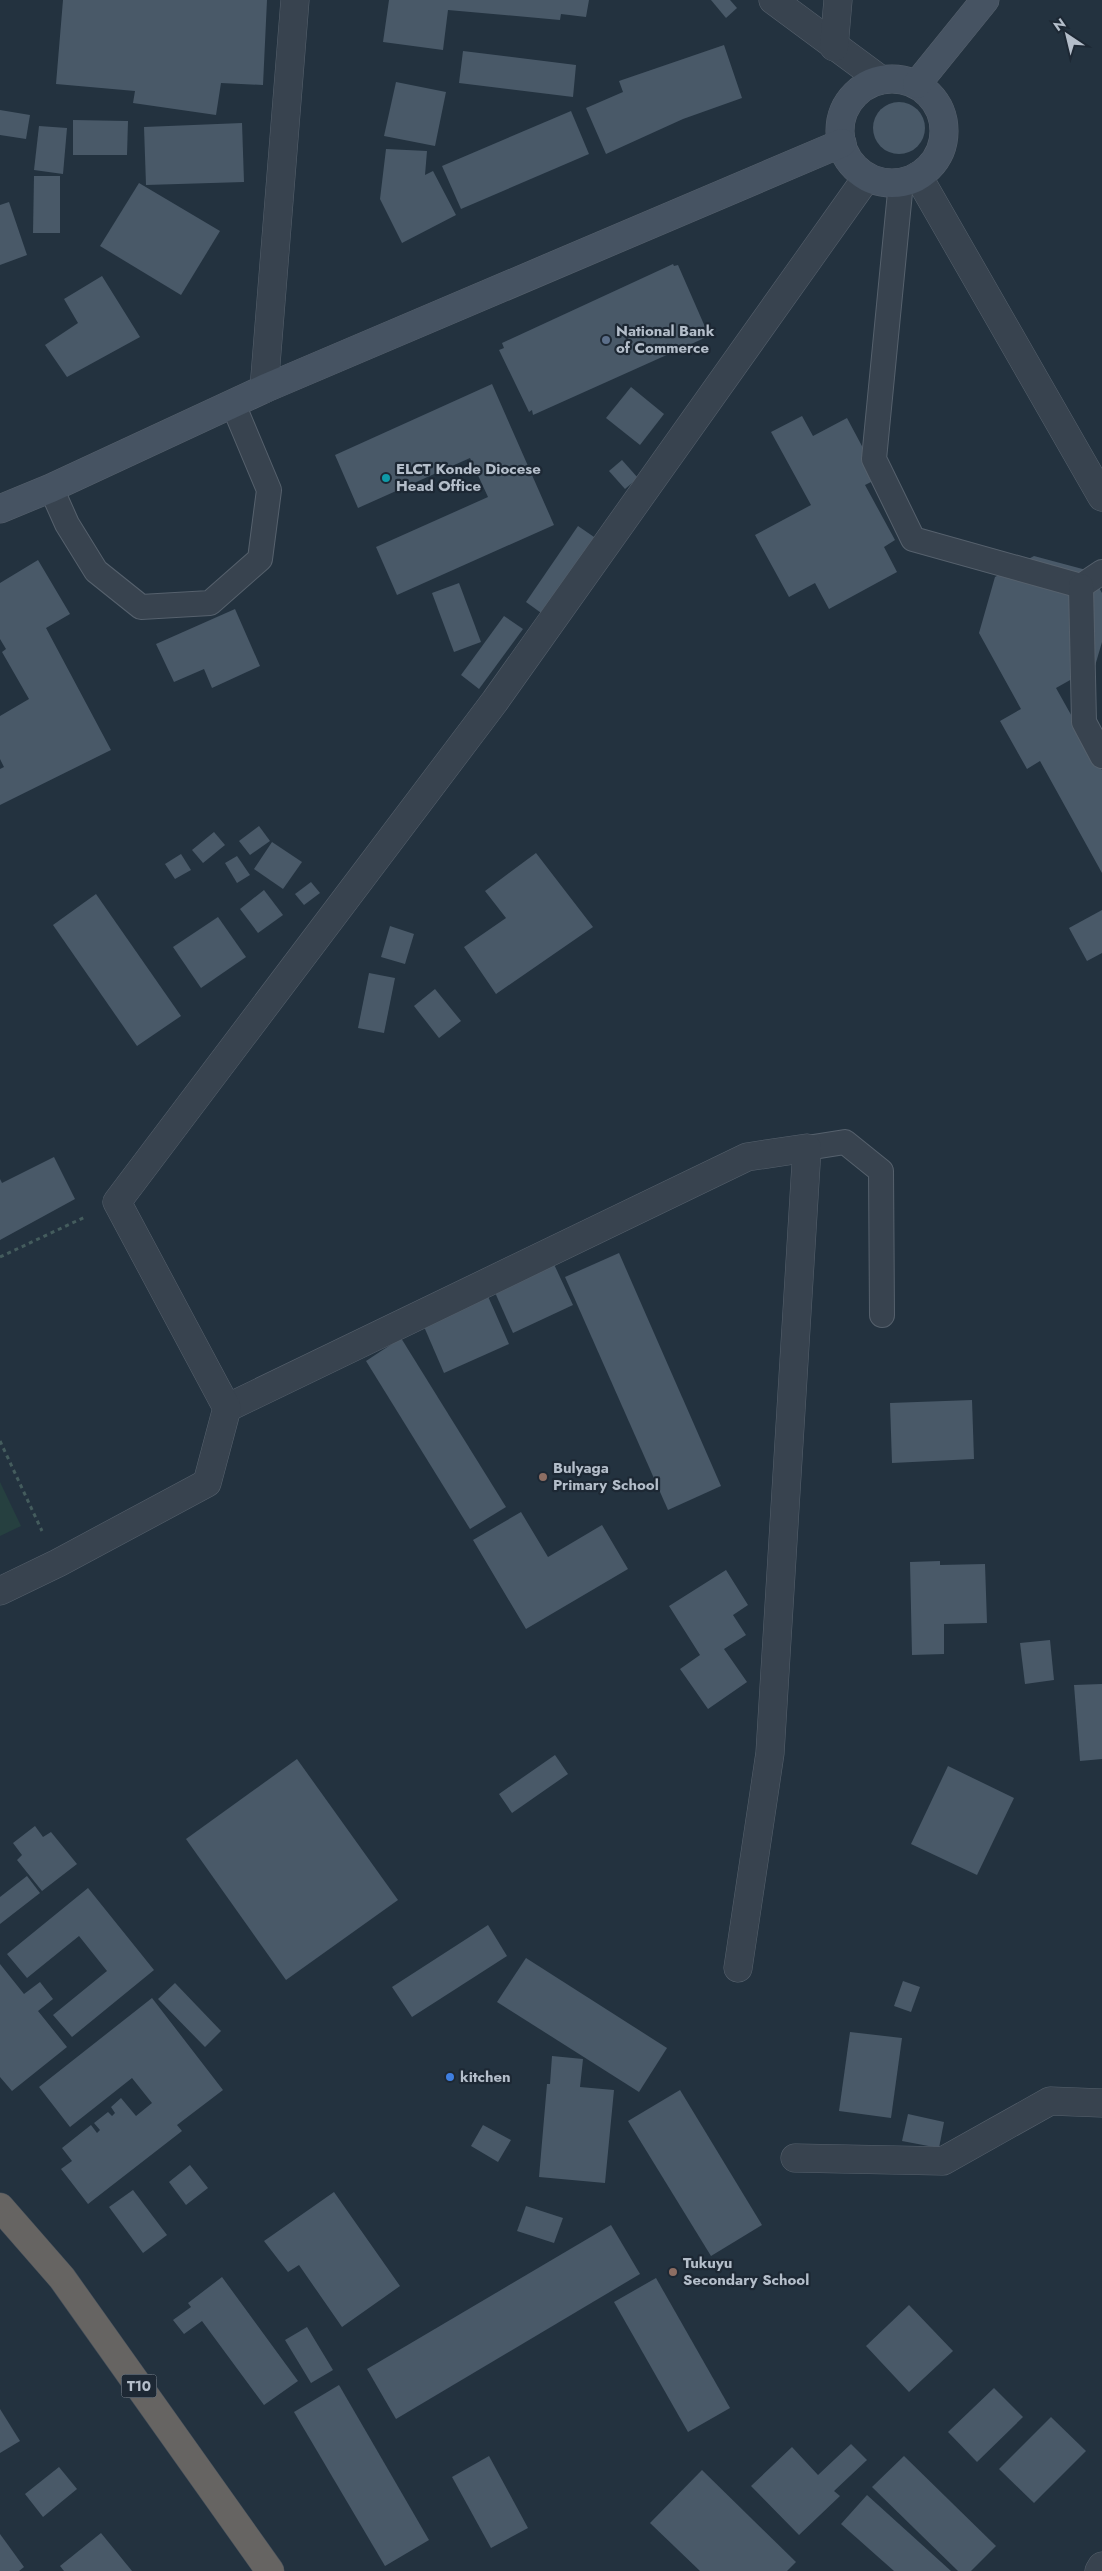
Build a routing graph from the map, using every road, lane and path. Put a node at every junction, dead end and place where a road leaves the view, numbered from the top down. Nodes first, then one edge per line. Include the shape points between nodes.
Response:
1 (295, 0) edge
2 (773, 0) edge
3 (838, 0) edge
4 (985, 0) edge
5 (834, 47) junction
6 (881, 80) junction
7 (917, 84) junction
8 (842, 143) junction
9 (867, 177) junction
10 (910, 179) junction
11 (264, 389) junction
12 (233, 404) junction
13 (51, 488) junction
14 (1102, 497) edge
15 (0, 509) edge
16 (1102, 572) edge
17 (1081, 586) junction
18 (1102, 756) edge
19 (807, 1148) junction
20 (117, 1202) junction
21 (0, 1257) edge
22 (882, 1314) dead end
23 (227, 1408) junction
24 (0, 1442) edge
25 (58, 1564) junction
26 (0, 1591) edge
27 (738, 1968) dead end
28 (1102, 2103) edge
29 (794, 2158) dead end
30 (0, 2207) edge
31 (1102, 2566) edge
32 (270, 2571) edge
33 (1099, 2571) edge

1 - 11 street
2 - 5 street
3 - 5 street
4 - 7 main road
5 - 6 street
6 - 7 main road via 905,80
6 - 8 main road via 866,86 844,111 840,127
7 - 10 main road via 939,107 944,122 944,138 930,166
8 - 9 main road via 855,168
8 - 11 main road
9 - 10 main road via 884,183
9 - 20 street via 495,700
10 - 14 street
10 - 17 lane via 874,459 913,539
11 - 12 main road
12 - 13 main road
12 - 13 lane via 269,490 260,559 210,603 141,607 96,570 67,524
13 - 15 main road
16 - 17 lane
17 - 18 lane via 1084,722
19 - 22 lane via 845,1142 881,1171
19 - 23 street via 747,1157
19 - 27 street via 770,1753
20 - 21 path
20 - 23 street
23 - 25 street via 207,1483
24 - 25 path
25 - 26 street
28 - 29 street via 1050,2101 943,2161
30 - 32 highway, T10 via 62,2278
31 - 33 street

